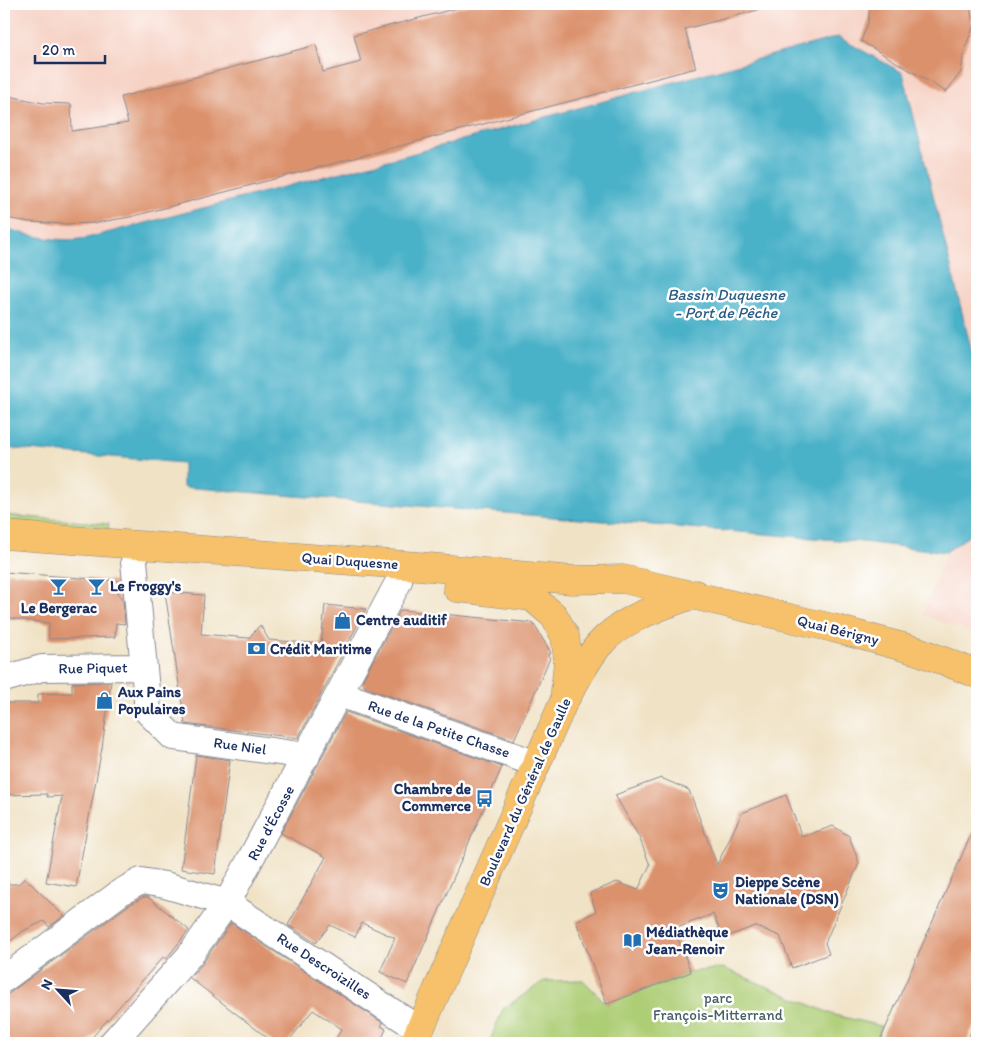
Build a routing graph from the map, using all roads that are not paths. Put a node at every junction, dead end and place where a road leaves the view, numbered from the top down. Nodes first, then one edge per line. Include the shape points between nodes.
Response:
1 (4, 534) edge
2 (4, 548) edge
3 (134, 561) junction
4 (399, 581) junction
5 (696, 594) junction
6 (144, 667) junction
7 (977, 674) edge
8 (4, 679) edge
9 (340, 694) junction
10 (564, 701) junction
11 (307, 756) junction
12 (537, 764) junction
13 (228, 902) junction
14 (4, 979) edge
15 (417, 1037) edge
16 (112, 1043) edge

1 - 5 main road, Quai Duquesne via 572,580 623,578
2 - 3 main road, Quai Duquesne
3 - 4 main road, Quai Duquesne
3 - 6 street
4 - 9 street, Rue d'Écosse
4 - 10 main road, Quai Duquesne via 532,597 554,616 565,636 568,660
5 - 7 main road, Quai Bérigny via 918,650
5 - 10 main road, Boulevard du Général de Gaulle via 644,613 599,644
6 - 8 street, Rue Piquet via 42,668
6 - 11 street, Rue Niel via 148,712 173,737
9 - 11 street, Rue d'Écosse
9 - 12 street, Rue de la Petite Chasse
10 - 12 main road, Boulevard du Général de Gaulle
11 - 13 street, Rue d'Écosse
12 - 15 main road, Boulevard du Général de Gaulle
13 - 14 street, Rue Descroizilles via 141,881 121,892
13 - 15 street, Rue Descroizilles
13 - 16 street, Rue d'Écosse via 190,955

